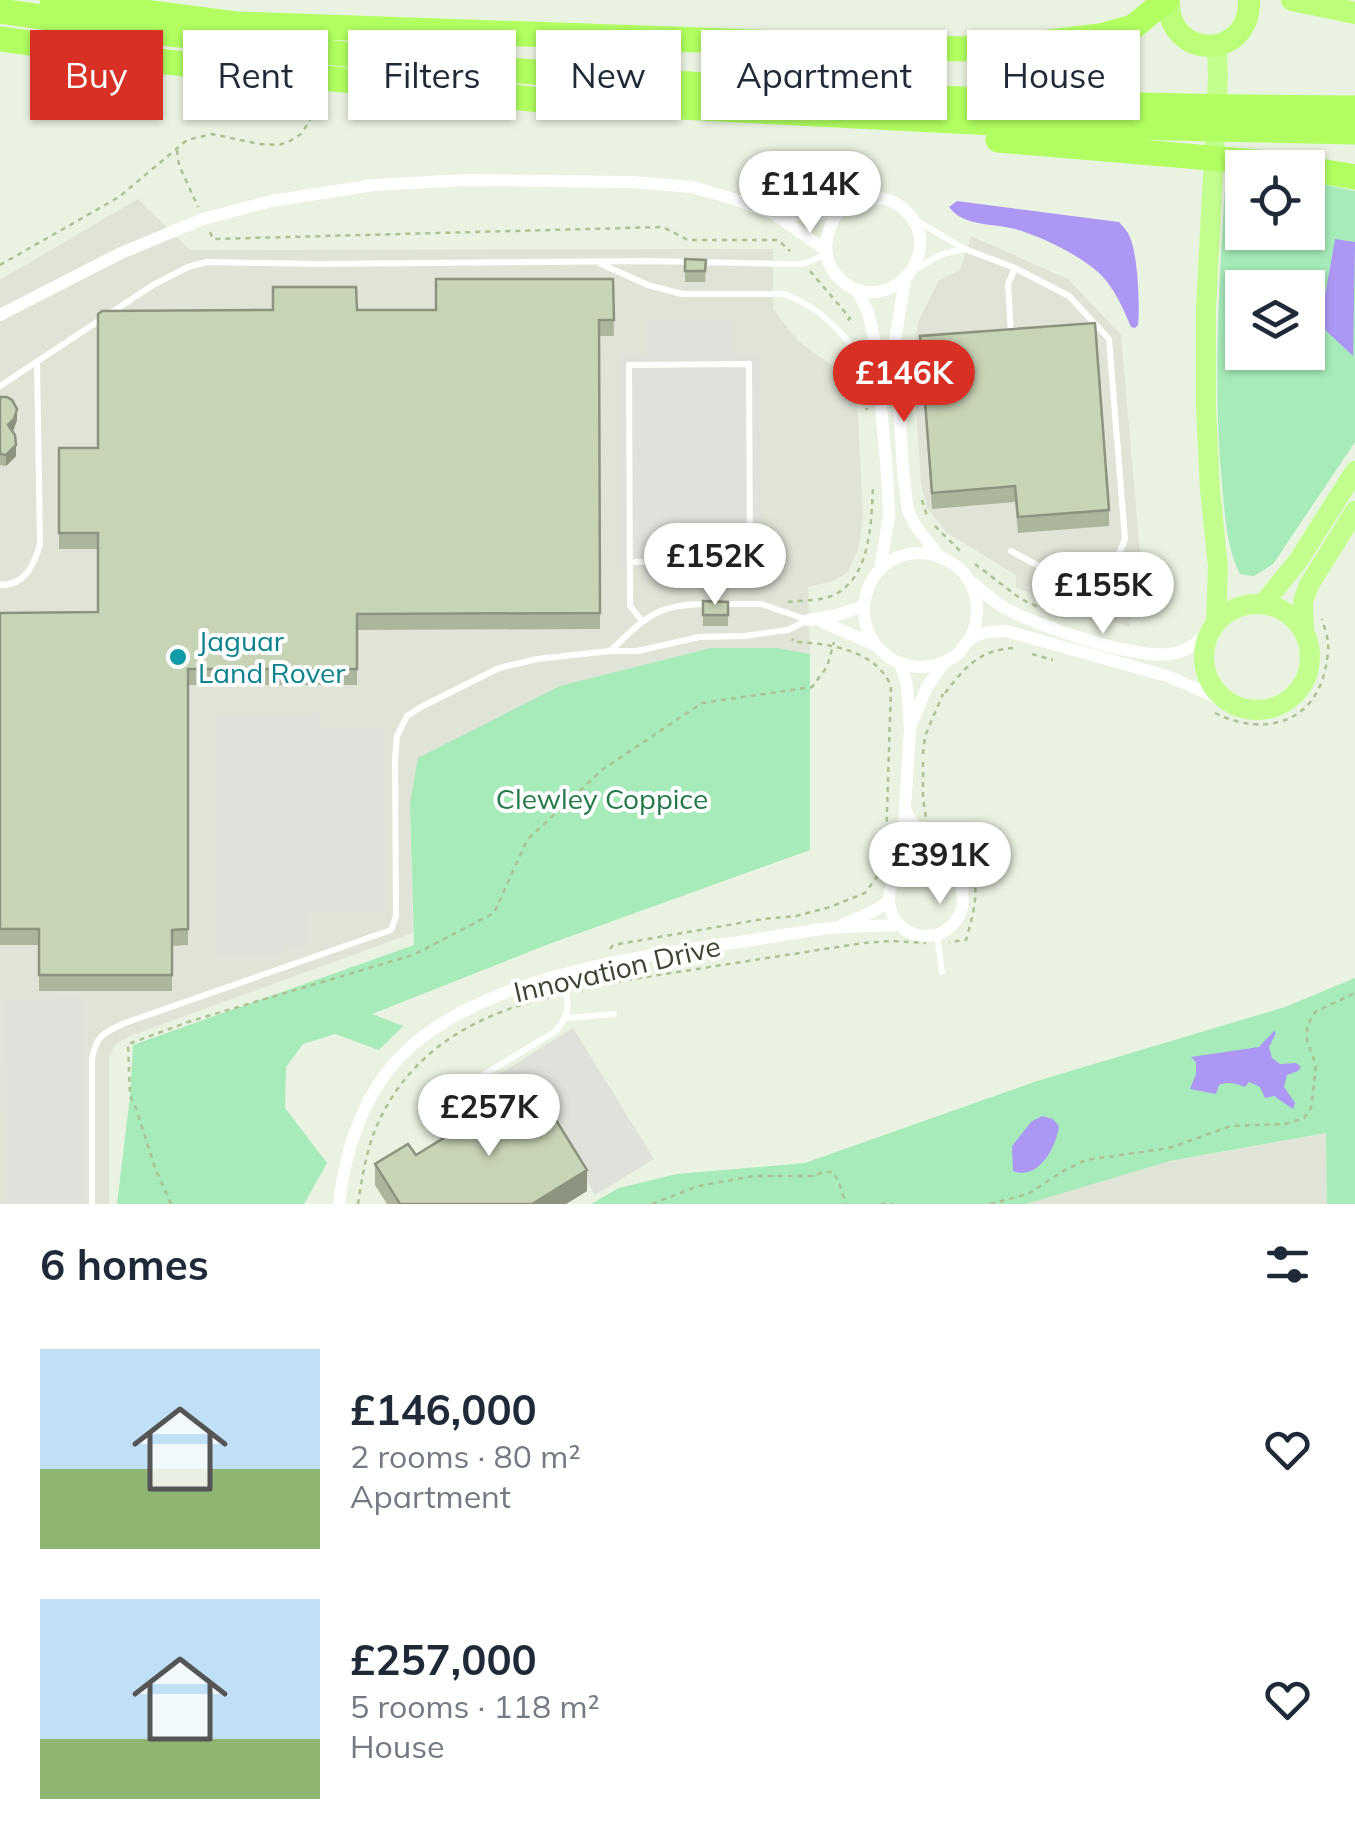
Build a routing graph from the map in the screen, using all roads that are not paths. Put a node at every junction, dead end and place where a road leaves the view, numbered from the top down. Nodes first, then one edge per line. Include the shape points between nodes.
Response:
1 (52, 0) edge
2 (1168, 0) edge
3 (1249, 0) edge
4 (1292, 0) edge
5 (0, 11) edge
6 (1355, 13) edge
7 (0, 39) edge
8 (1216, 46) junction
9 (1355, 108) edge
10 (701, 109) edge
11 (838, 120) edge
12 (920, 120) edge
13 (1355, 132) edge
14 (1225, 159) edge
15 (1325, 172) edge
16 (1355, 178) edge
17 (842, 210) junction
18 (774, 214) junction
19 (912, 218) junction
20 (965, 249) junction
21 (826, 252) junction
22 (596, 262) junction
23 (1014, 268) junction
24 (909, 275) junction
25 (857, 290) junction
26 (0, 315) edge
27 (1028, 334) edge
28 (994, 336) edge
29 (1012, 336) junction
30 (37, 362) junction
31 (0, 386) edge
32 (880, 391) junction
33 (1355, 472) edge
34 (1355, 511) edge
35 (1010, 551) dead end
36 (940, 557) junction
37 (630, 562) junction
38 (1218, 566) junction
39 (880, 570) junction
40 (970, 582) junction
41 (0, 585) edge
42 (1258, 604) junction
43 (864, 606) junction
44 (813, 620) junction
45 (642, 621) junction
46 (1212, 627) junction
47 (1304, 632) junction
48 (970, 638) junction
49 (876, 646) junction
50 (610, 651) junction
51 (946, 662) junction
52 (900, 663) junction
53 (1230, 704) junction
54 (910, 729) junction
55 (906, 811) junction
56 (938, 863) junction
57 (902, 871) junction
58 (889, 901) junction
59 (900, 925) junction
60 (834, 928) junction
61 (937, 934) junction
62 (942, 972) dead end
63 (562, 976) junction
64 (614, 1014) dead end
65 (566, 1018) junction
66 (430, 1127) dead end
67 (92, 1204) edge
68 (339, 1204) edge

1 - 2 highway via 236,24 961,49 1100,36 1132,27
2 - 8 highway via 1180,34
3 - 8 highway via 1239,34
4 - 6 highway
5 - 9 highway via 186,37 616,79 842,94
7 - 10 highway via 541,100
8 - 38 main road via 1206,408
11 - 14 highway
12 - 13 highway
15 - 16 highway
17 - 18 street
17 - 19 street via 878,198
17 - 21 street via 828,228
18 - 21 street
18 - 26 street via 692,188 632,182 374,185 203,219
19 - 20 lane
19 - 24 street via 921,244
20 - 23 lane
20 - 24 lane via 940,255
21 - 22 lane via 804,264
21 - 25 street via 842,282
22 - 30 lane via 207,262 153,285
22 - 32 lane via 682,294 796,298 858,350
23 - 29 lane via 1008,284
23 - 35 lane via 1070,296 1110,339 1125,539 1113,568 1046,570
24 - 25 street via 882,292
24 - 36 street via 894,340 902,471 908,512
25 - 32 street via 875,342
27 - 29 lane
28 - 29 lane
30 - 31 lane
30 - 41 lane via 40,544 27,575
32 - 39 street via 888,516
33 - 42 main road via 1298,561
34 - 47 main road via 1308,585
36 - 39 street via 902,556
36 - 40 street
37 - 37 lane via 630,365 749,364 750,562
37 - 45 lane via 630,606
38 - 42 main road via 1232,589
38 - 46 main road
39 - 43 street
40 - 46 street via 1002,607 1046,626 1157,655 1179,653
40 - 48 street via 978,610
42 - 46 main road via 1232,610
42 - 47 main road via 1282,610
43 - 44 street
43 - 49 street
44 - 45 lane via 761,604 678,604
44 - 49 street
44 - 50 lane via 788,630
45 - 50 lane
46 - 53 main road via 1203,661
47 - 53 main road via 1308,670 1292,698 1262,710
48 - 51 street
48 - 53 street via 1006,631 1167,676
49 - 52 street
50 - 67 lane via 498,668 408,716 395,758 391,930 102,1034 92,1059
51 - 52 street
51 - 54 street via 927,686
52 - 54 street
54 - 55 street
55 - 56 street
55 - 57 street
56 - 57 street via 919,862
56 - 61 street via 957,877 964,900 956,921
57 - 58 street
58 - 59 street
58 - 60 street, Innovation Drive
59 - 60 street, Innovation Drive
59 - 61 street via 911,933
60 - 63 street, Innovation Drive via 669,952
61 - 62 lane
63 - 65 lane
63 - 68 street, Innovation Drive via 480,1003 404,1053 366,1105
64 - 65 lane
65 - 66 lane via 556,1031 466,1085

